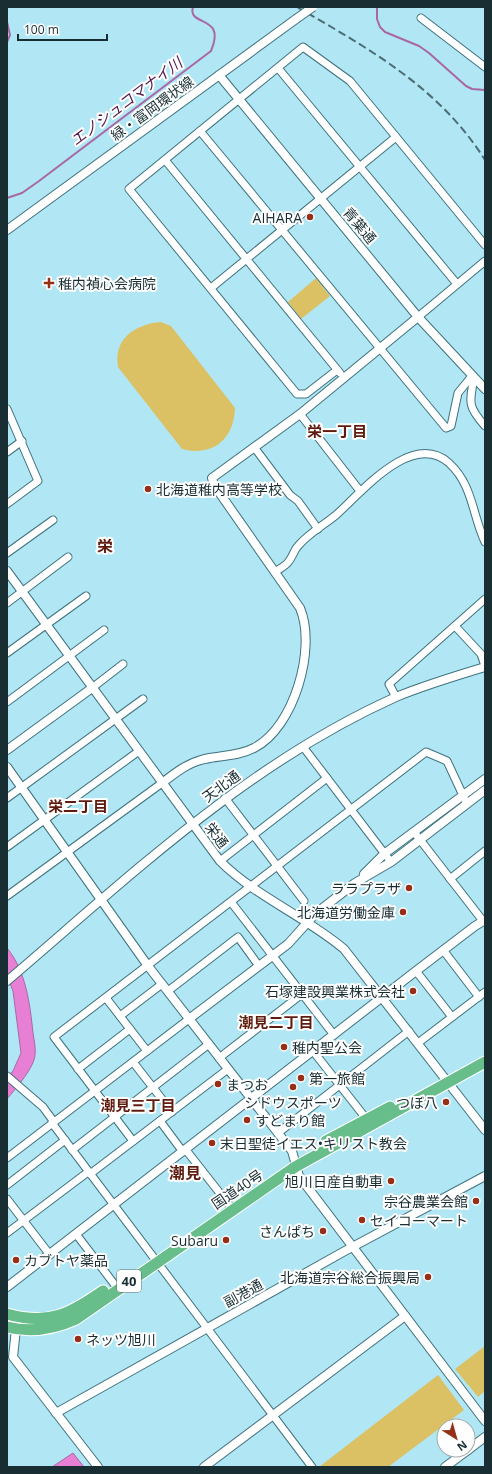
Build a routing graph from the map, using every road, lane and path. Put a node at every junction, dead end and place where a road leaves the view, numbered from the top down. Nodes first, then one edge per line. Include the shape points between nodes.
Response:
1 (313, 7) edge
2 (421, 18) dead end
3 (485, 66) edge
4 (278, 68) junction
5 (219, 75) junction
6 (239, 99) junction
7 (200, 131) junction
8 (396, 137) junction
9 (165, 160) junction
10 (360, 166) junction
11 (321, 198) junction
12 (7, 230) edge
13 (282, 230) junction
14 (485, 245) edge
15 (246, 259) junction
16 (485, 261) edge
17 (457, 284) junction
18 (211, 288) junction
19 (418, 317) junction
20 (380, 349) junction
21 (337, 370) junction
22 (473, 377) junction
23 (344, 379) junction
24 (485, 389) edge
25 (7, 409) edge
26 (300, 414) junction
27 (485, 426) edge
28 (22, 441) junction
29 (254, 446) junction
30 (7, 452) edge
31 (360, 491) junction
32 (7, 504) edge
33 (53, 520) dead end
34 (318, 529) junction
35 (485, 542) edge
36 (7, 553) edge
37 (68, 557) dead end
38 (7, 571) edge
39 (275, 572) junction
40 (22, 592) junction
41 (86, 596) dead end
42 (485, 600) edge
43 (7, 602) edge
44 (46, 625) junction
45 (455, 626) junction
46 (104, 630) dead end
47 (7, 653) edge
48 (69, 656) junction
49 (123, 664) dead end
50 (485, 667) edge
51 (92, 688) junction
52 (396, 697) junction
53 (143, 699) dead end
54 (7, 702) edge
55 (116, 719) junction
56 (304, 748) junction
57 (7, 750) edge
58 (139, 751) junction
59 (7, 767) edge
60 (327, 778) junction
61 (485, 779) edge
62 (162, 783) junction
63 (22, 788) junction
64 (485, 790) edge
65 (463, 796) junction
66 (7, 798) edge
67 (225, 798) junction
68 (466, 804) junction
69 (351, 810) junction
70 (45, 820) junction
71 (192, 824) junction
72 (414, 832) junction
73 (252, 835) junction
74 (420, 840) junction
75 (7, 847) edge
76 (68, 851) junction
77 (485, 851) edge
78 (384, 854) junction
79 (220, 861) junction
80 (391, 862) junction
81 (277, 866) junction
82 (450, 879) junction
83 (355, 884) junction
84 (251, 886) junction
85 (7, 896) edge
86 (102, 900) junction
87 (304, 901) dead end
88 (231, 902) junction
89 (308, 921) junction
90 (484, 921) edge
91 (443, 950) junction
92 (272, 956) junction
93 (148, 966) junction
94 (259, 966) junction
95 (416, 971) junction
96 (7, 981) edge
97 (162, 984) junction
98 (168, 991) junction
99 (302, 994) junction
100 (483, 994) edge
101 (383, 997) junction
102 (106, 998) junction
103 (120, 1016) junction
104 (452, 1017) junction
105 (190, 1019) junction
106 (130, 1029) junction
107 (409, 1031) junction
108 (334, 1035) junction
109 (418, 1043) junction
110 (209, 1044) junction
111 (147, 1051) junction
112 (313, 1051) junction
113 (485, 1054) edge
114 (219, 1058) junction
115 (133, 1062) junction
116 (485, 1062) edge
117 (78, 1069) junction
118 (228, 1069) junction
119 (7, 1076) edge
120 (446, 1080) junction
121 (340, 1085) junction
122 (153, 1088) junction
123 (95, 1091) junction
124 (251, 1099) junction
125 (172, 1112) junction
126 (114, 1117) junction
127 (160, 1121) junction
128 (53, 1122) junction
129 (369, 1122) junction
130 (485, 1130) edge
131 (278, 1133) junction
132 (64, 1140) junction
133 (133, 1141) junction
134 (72, 1150) junction
135 (184, 1151) junction
136 (7, 1158) edge
137 (294, 1164) junction
138 (89, 1173) junction
139 (485, 1176) edge
140 (7, 1185) edge
141 (7, 1199) edge
142 (114, 1205) junction
143 (231, 1207) junction
144 (24, 1221) junction
145 (7, 1234) edge
146 (76, 1234) junction
147 (353, 1247) junction
148 (50, 1255) junction
149 (155, 1259) junction
150 (116, 1286) junction
151 (7, 1287) edge
152 (8, 1315) edge
153 (406, 1316) junction
154 (23, 1318) junction
155 (11, 1328) edge
156 (207, 1328) junction
157 (10, 1359) edge
158 (56, 1412) junction
159 (273, 1415) junction
160 (485, 1421) edge
161 (485, 1437) edge
162 (476, 1444) edge
163 (457, 1458) edge
164 (98, 1467) edge
165 (204, 1467) edge
166 (312, 1467) edge
167 (445, 1467) edge

1 - 5 street, 緑・富岡環状線, bridge
2 - 3 street
4 - 6 street
4 - 8 street via 303,47 350,81
4 - 10 street
5 - 6 street, 青葉通
5 - 12 street, 緑・富岡環状線
6 - 7 street
6 - 11 street, 青葉通
7 - 9 street
7 - 13 street
8 - 10 street
8 - 14 street
9 - 15 street
9 - 18 street via 129,190
10 - 11 street
10 - 17 street
11 - 13 street
11 - 19 street, 青葉通
13 - 15 street
13 - 20 street
15 - 18 street
15 - 21 street
16 - 17 street
17 - 19 street
18 - 21 street via 297,394 306,394
19 - 20 street
19 - 22 street, 青葉通
20 - 22 street via 446,428 451,426 458,393
20 - 23 street
21 - 23 street
22 - 24 street, 青葉通
22 - 27 street via 470,397 472,412
23 - 26 street
25 - 28 street
26 - 29 street
26 - 31 street
28 - 30 street
28 - 32 street via 38,481
29 - 34 street
29 - 39 street via 214,475 211,480
31 - 34 street
31 - 35 street via 404,458 419,454 439,457 448,462 470,494
33 - 36 street
34 - 39 street via 298,546 289,562
37 - 40 street
38 - 40 street, 栄通
39 - 62 street via 300,608 305,623 303,670 289,709 277,728 256,747 245,753 200,760 178,770
40 - 43 street
40 - 44 street, 栄通
41 - 44 street
42 - 45 street
44 - 47 street
44 - 48 street, 栄通
45 - 50 street via 481,654
45 - 52 street via 389,684
46 - 48 street
48 - 51 street, 栄通
48 - 54 street
49 - 51 street
50 - 52 street, 天北通
51 - 55 street, 栄通
51 - 57 street
52 - 56 street, 天北通
53 - 55 street
55 - 58 street, 栄通
55 - 63 street
56 - 60 street
56 - 67 street, 天北通
58 - 62 street, 栄通
58 - 70 street
59 - 63 street
60 - 69 street
60 - 73 street
61 - 65 street
62 - 71 street, 栄通
62 - 76 street
63 - 66 street
63 - 70 street
64 - 68 street
65 - 68 street
65 - 69 street via 447,761 426,752
65 - 72 street
67 - 71 street, 天北通
67 - 73 street
68 - 74 street
69 - 78 street
69 - 81 street
70 - 75 street
70 - 76 street
71 - 79 street, 栄通
71 - 86 street, 天北通
72 - 74 street
72 - 78 street
73 - 79 street
73 - 81 street
74 - 80 street
74 - 82 street
76 - 85 street
76 - 86 street
77 - 82 street
78 - 80 street
78 - 83 street
79 - 84 street, 栄通
80 - 83 street
81 - 84 street
81 - 87 street
82 - 90 street
83 - 89 street
84 - 88 street
84 - 89 street, 栄通
86 - 93 street
86 - 96 street, 天北通
88 - 92 street
88 - 93 street
89 - 92 street via 288,944
89 - 101 street, 栄通 via 344,949
90 - 91 street
91 - 95 street
91 - 100 street
92 - 94 street
92 - 99 street
93 - 97 street
93 - 102 street
94 - 98 street via 238,938
94 - 105 street
95 - 101 street
95 - 104 street
97 - 98 street
97 - 103 street
98 - 105 street
99 - 108 street
99 - 114 street
100 - 104 street
101 - 107 street, 栄通
101 - 108 street
102 - 103 street
102 - 117 street via 54,1037
103 - 106 street
104 - 109 street
105 - 110 street
105 - 111 street
106 - 111 street
106 - 117 street
107 - 109 street, 栄通
107 - 121 street
108 - 112 street
109 - 120 street, 栄通
110 - 114 street
110 - 122 street
111 - 115 street
112 - 121 street
112 - 124 street
113 - 120 highway, 国道40号 / 40
114 - 118 street
115 - 122 street
115 - 123 street
116 - 120 highway, 国道40号 / 40
117 - 123 street
118 - 124 street
118 - 125 street
119 - 128 street via 43,1107
120 - 129 highway, 国道40号 / 40
120 - 130 street, 栄通
121 - 129 street
121 - 131 street
122 - 125 street
122 - 126 street
123 - 126 street
123 - 128 street
124 - 131 street
124 - 135 street
125 - 127 street
126 - 133 street
126 - 134 street
127 - 133 street
127 - 135 street
128 - 132 street
128 - 136 street
129 - 137 highway, 国道40号 / 40
131 - 137 street via 292,1151
132 - 134 street
132 - 140 street
133 - 138 street
134 - 138 street
135 - 142 street
135 - 143 street
137 - 143 highway, 国道40号 / 40
137 - 147 street via 299,1176
138 - 142 street
138 - 144 street
139 - 147 street, 副港通
141 - 144 street
142 - 146 street
142 - 149 street
143 - 149 highway, 国道40号 / 40
144 - 145 street
144 - 148 street
146 - 148 street
146 - 150 street
147 - 153 street
147 - 156 street, 副港通
148 - 151 street
149 - 150 highway, 国道40号 / 40
149 - 156 street
150 - 154 highway, 国道40号 / 40 via 65,1314 48,1318
150 - 155 highway, 国道40号 / 40 via 81,1316 65,1324 42,1329
152 - 154 highway, 国道40号 / 40
152 - 155 street
153 - 159 street
153 - 160 street
154 - 155 street
155 - 157 street
156 - 158 street, 副港通
156 - 159 street
157 - 158 street
158 - 164 street
159 - 165 street
159 - 166 street
161 - 162 street
163 - 167 street

